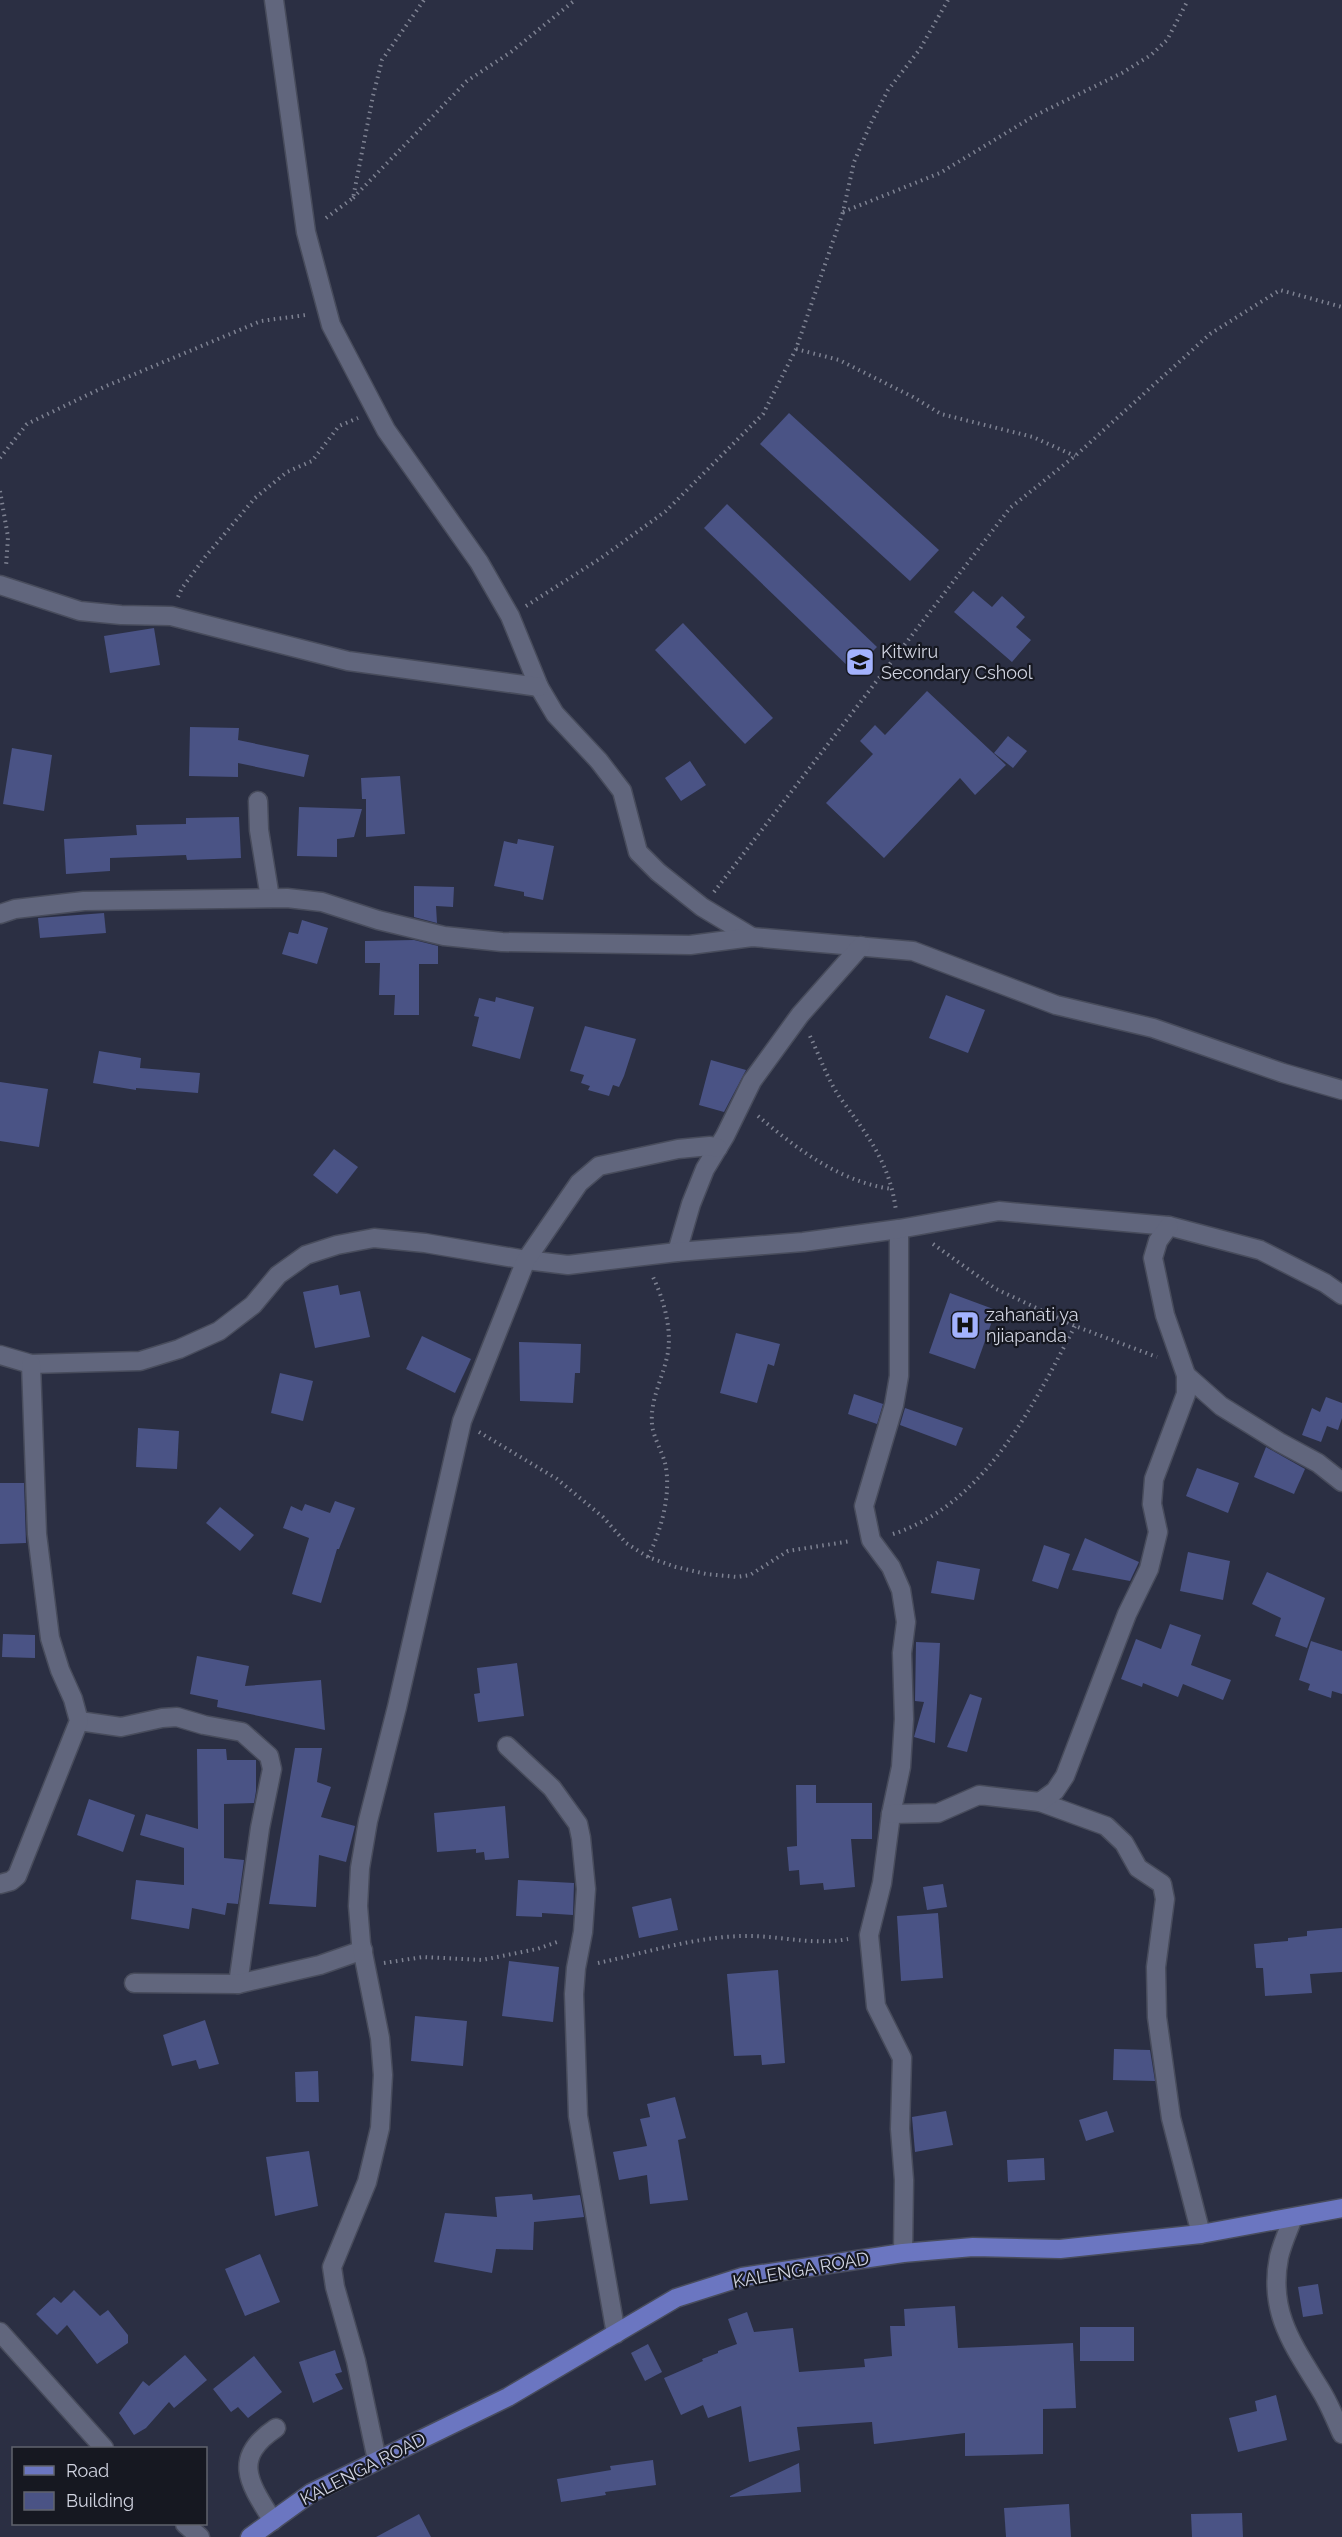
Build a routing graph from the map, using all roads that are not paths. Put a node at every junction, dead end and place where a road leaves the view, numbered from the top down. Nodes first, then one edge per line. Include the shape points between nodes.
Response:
1 (274, 0) edge
2 (2, 585) edge
3 (539, 687) junction
4 (258, 801) dead end
5 (270, 898) junction
6 (0, 914) edge
7 (752, 937) junction
8 (861, 946) junction
9 (1342, 1090) edge
10 (718, 1148) junction
11 (1169, 1226) junction
12 (905, 1228) junction
13 (677, 1252) junction
14 (526, 1260) junction
15 (1342, 1295) edge
16 (0, 1355) edge
17 (31, 1364) junction
18 (1186, 1375) junction
19 (1342, 1482) edge
20 (80, 1721) junction
21 (507, 1746) dead end
22 (1040, 1802) junction
23 (891, 1814) junction
24 (0, 1884) edge
25 (364, 1958) junction
26 (134, 1983) dead end
27 (238, 1984) junction
28 (1342, 2208) edge
29 (1293, 2218) junction
30 (1201, 2234) junction
31 (903, 2253) junction
32 (0, 2332) edge
33 (616, 2334) junction
34 (276, 2428) dead end
35 (1342, 2434) edge
36 (104, 2447) edge
37 (378, 2460) junction
38 (273, 2521) junction
39 (187, 2525) edge
40 (200, 2537) edge
41 (250, 2537) edge

1 - 3 street via 306,232 332,325 386,430 479,562 510,616
2 - 3 street via 81,611 171,616 348,661
3 - 7 street via 555,714 622,791 638,852 702,907
4 - 5 street
5 - 6 street via 84,901
5 - 7 street via 322,902 444,936 502,942 690,945
7 - 8 street
8 - 9 street via 913,951 1056,1005 1153,1028
8 - 10 street via 800,1015 752,1081
10 - 13 street via 699,1181
10 - 14 street via 678,1149 599,1166 579,1183
11 - 12 street via 999,1211
11 - 15 street via 1260,1250
11 - 18 street via 1158,1241 1153,1258 1165,1315
12 - 13 street via 803,1242
12 - 23 street via 899,1376 865,1499 865,1521 871,1540 891,1567 901,1590 906,1622 901,1767
13 - 14 street via 568,1265
14 - 17 street via 478,1250 374,1238 337,1245 306,1255 278,1275 253,1305 219,1331 179,1349 140,1361
14 - 25 street via 462,1421 368,1821 358,1906
16 - 17 street
17 - 20 street via 37,1534 50,1638
18 - 19 street via 1221,1406 1318,1463
18 - 22 street via 1186,1394 1153,1486 1158,1532 1149,1569 1127,1614 1065,1776
20 - 24 street via 17,1876
20 - 27 street via 121,1727 177,1717 242,1732 269,1756 272,1769
21 - 33 street via 552,1788 578,1824 586,1889 576,1968 574,2050 578,2116
22 - 23 street via 979,1796 938,1813
22 - 30 street via 1106,1826 1124,1843 1138,1868 1162,1884 1165,1899 1156,1966 1157,2017 1171,2118
23 - 31 street via 882,1883 869,1935 876,2006 902,2058
25 - 27 street
25 - 37 street via 380,2038 380,2128 367,2182 332,2267
26 - 27 street
28 - 29 main road, KALENGA ROAD
29 - 30 main road, KALENGA ROAD
29 - 35 street via 1279,2256 1276,2288 1280,2315 1296,2353 1321,2390
30 - 31 main road, KALENGA ROAD via 1060,2249 974,2247
31 - 33 main road, KALENGA ROAD via 742,2277 676,2298
32 - 36 street
33 - 37 main road, KALENGA ROAD via 508,2397
34 - 38 street via 256,2443 248,2461 253,2488
37 - 38 main road, KALENGA ROAD via 311,2493
38 - 41 main road, KALENGA ROAD
39 - 40 street

